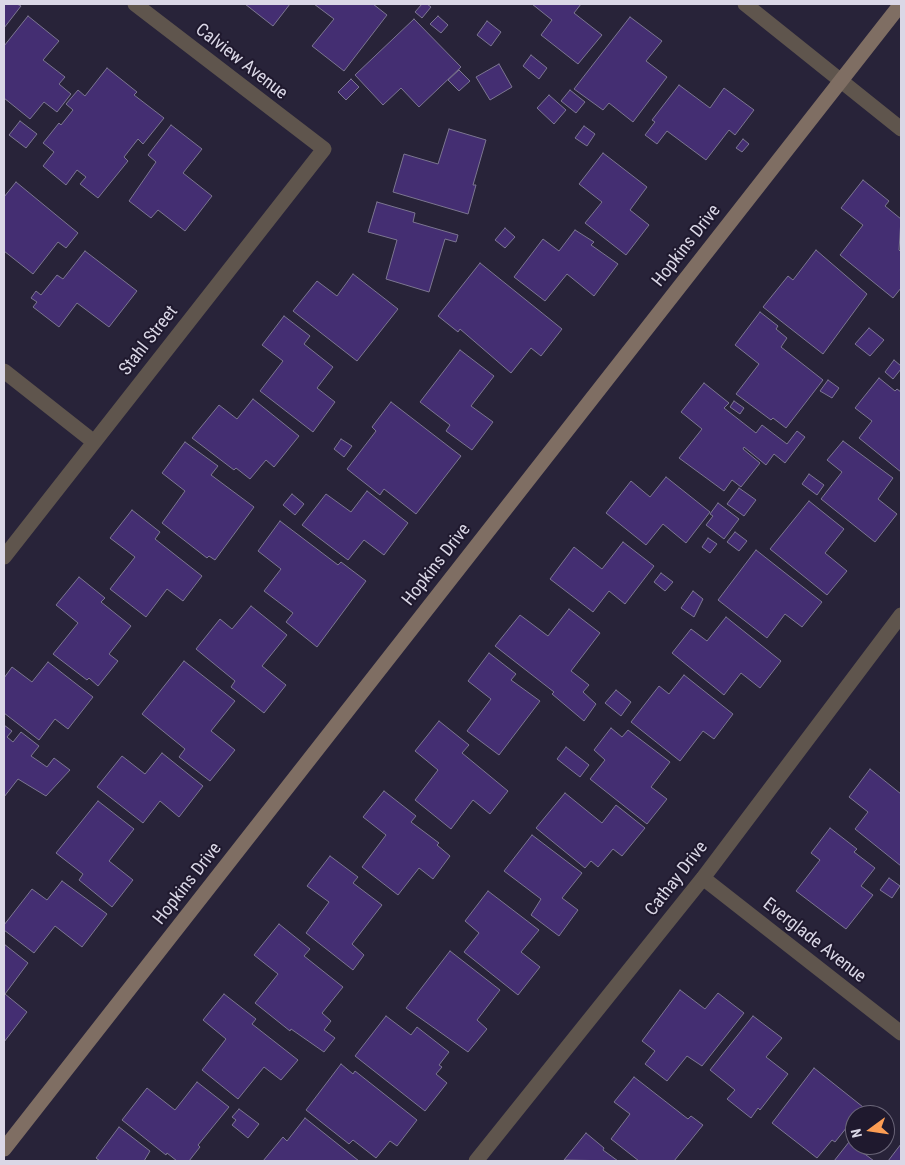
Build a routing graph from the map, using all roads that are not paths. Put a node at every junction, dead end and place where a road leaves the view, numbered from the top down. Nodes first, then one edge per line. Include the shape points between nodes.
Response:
1 (136, 4) edge
2 (745, 4) edge
3 (901, 4) edge
4 (841, 79) junction
5 (901, 129) edge
6 (324, 149) joint
7 (4, 371) edge
8 (94, 442) junction
9 (4, 557) edge
10 (901, 615) edge
11 (703, 878) junction
12 (901, 1033) edge
13 (4, 1149) edge
14 (476, 1161) edge

1 - 6 street, Calview Avenue
2 - 4 street
3 - 4 street, Hopkins Drive
4 - 5 street
4 - 13 street, Hopkins Drive
6 - 8 street, Stahl Street
7 - 8 street
8 - 9 street, Stahl Street
10 - 11 street, Cathay Drive
11 - 12 street, Everglade Avenue
11 - 14 street, Cathay Drive

